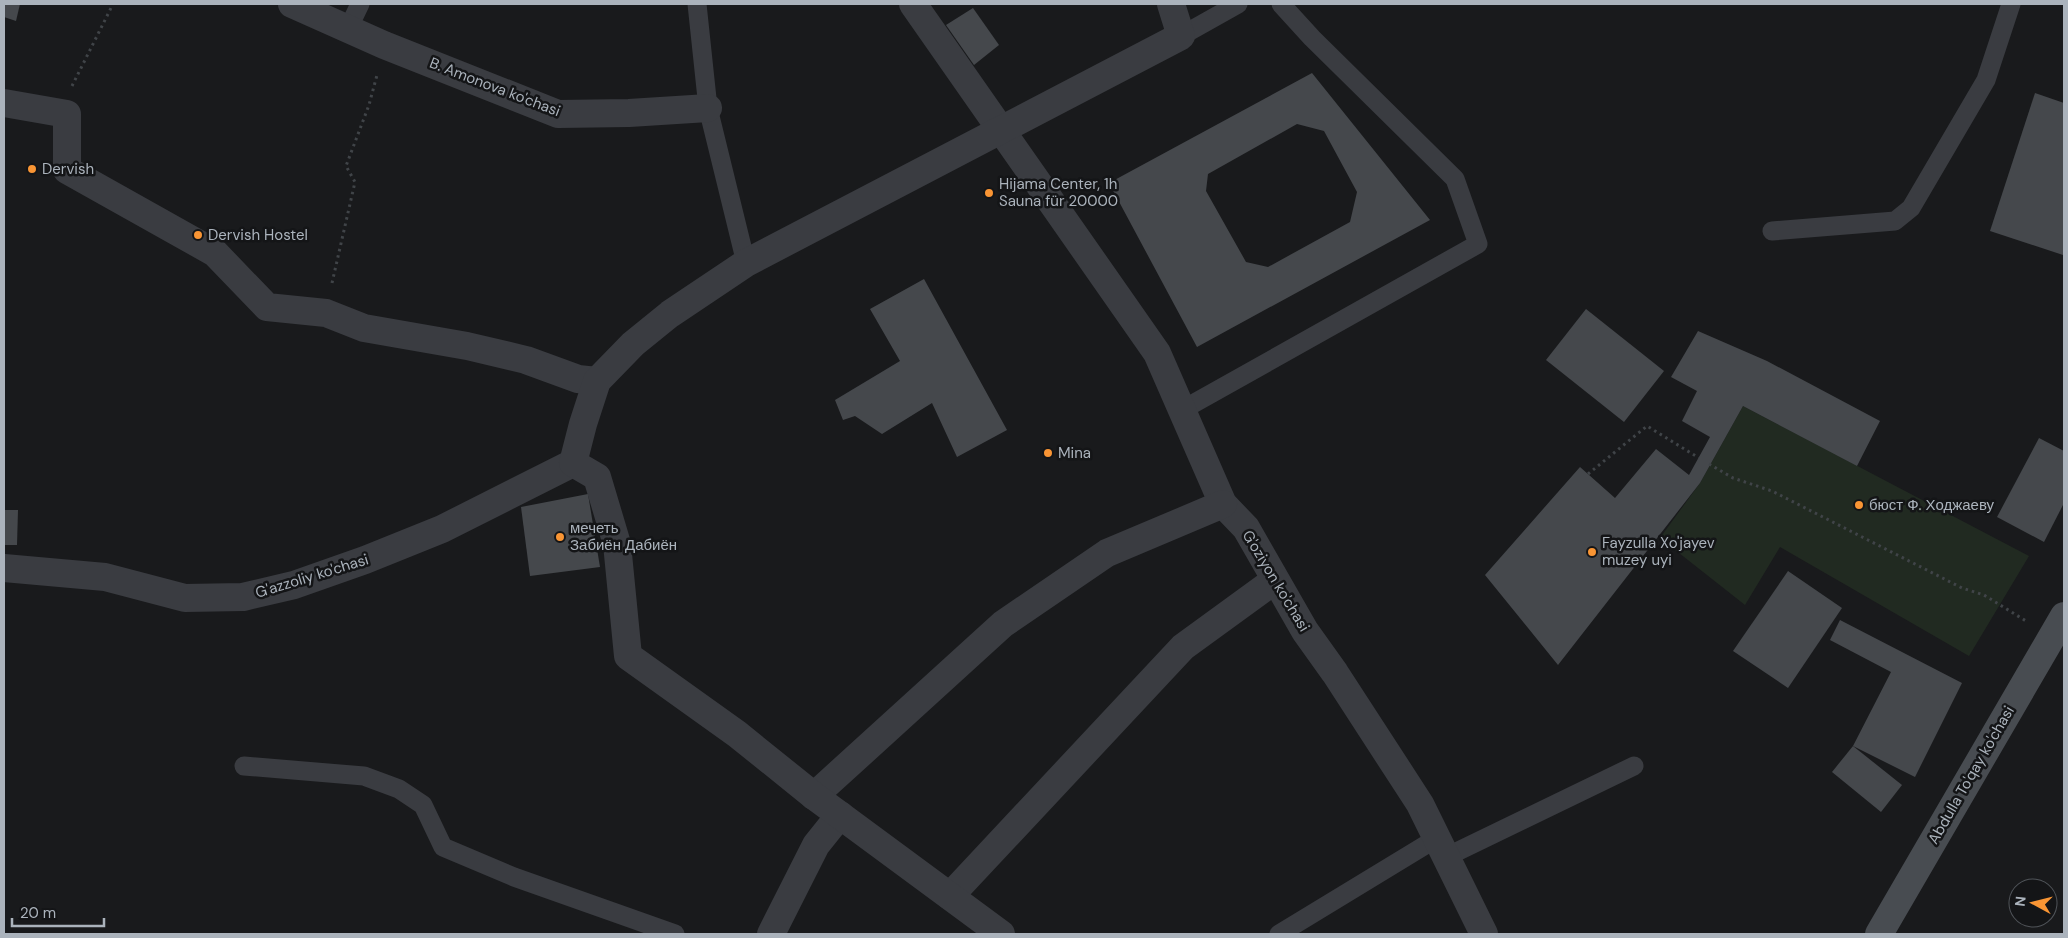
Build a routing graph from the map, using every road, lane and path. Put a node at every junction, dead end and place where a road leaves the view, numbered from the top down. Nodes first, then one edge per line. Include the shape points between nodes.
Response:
1 (113, 4) edge
2 (292, 4) edge
3 (360, 4) edge
4 (697, 4) edge
5 (913, 4) edge
6 (1171, 4) edge
7 (1238, 4) edge
8 (1281, 4) edge
9 (2011, 4) edge
10 (348, 29) junction
11 (1181, 36) junction
12 (384, 45) junction
13 (4, 103) edge
14 (708, 108) junction
15 (58, 112) junction
16 (1001, 130) junction
17 (1772, 231) dead end
18 (746, 263) junction
19 (326, 313) junction
20 (597, 382) junction
21 (1182, 410) junction
22 (1699, 458) dead end
23 (573, 463) junction
24 (1709, 464) dead end
25 (1588, 474) dead end
26 (1223, 504) junction
27 (4, 568) edge
28 (1275, 580) junction
29 (1999, 605) dead end
30 (2064, 616) edge
31 (244, 766) dead end
32 (1634, 766) dead end
33 (814, 796) junction
34 (840, 814) junction
35 (1441, 847) junction
36 (950, 896) junction
37 (675, 934) edge
38 (770, 934) edge
39 (1002, 934) edge
40 (1279, 934) edge
41 (1484, 934) edge
42 (1878, 934) edge

1 - 15 path
2 - 10 street, B. Amonova ko'chasi
3 - 10 lane
4 - 14 lane
5 - 16 street, G'oziyon ko'chasi
6 - 11 street
7 - 11 lane
8 - 21 lane via 1454,179 1478,244
9 - 17 lane via 1986,80 1911,208 1895,221
10 - 12 street, B. Amonova ko'chasi
11 - 16 street
12 - 14 street, B. Amonova ko'chasi via 558,114
12 - 19 path via 369,105 346,166 355,182
13 - 15 street
14 - 18 lane
15 - 19 street via 67,114 67,170 215,253 267,306
16 - 18 street
16 - 21 street, G'oziyon ko'chasi via 1157,353
18 - 20 street via 670,314 633,344
19 - 20 street via 364,328 467,346
20 - 23 street
21 - 26 street, G'oziyon ko'chasi
22 - 25 path via 1647,426
23 - 27 street, G'azzoliy ko'chasi via 425,536 294,585 242,597 185,598 105,578
23 - 33 street via 597,477 617,544 628,656 737,734
24 - 29 path via 1734,478 1772,491
26 - 28 street, G'oziyon ko'chasi via 1246,528
26 - 33 street via 1107,553 1003,624
28 - 35 street, G'oziyon ko'chasi via 1305,631 1420,804
28 - 36 street via 1183,648
30 - 42 street, Abdulla To'qay ko'chasi
31 - 37 lane via 364,776 399,789 423,805 443,847
32 - 35 lane
33 - 34 street
34 - 36 street
34 - 38 street via 816,845
35 - 40 lane
35 - 41 street, G'oziyon ko'chasi
36 - 39 street

